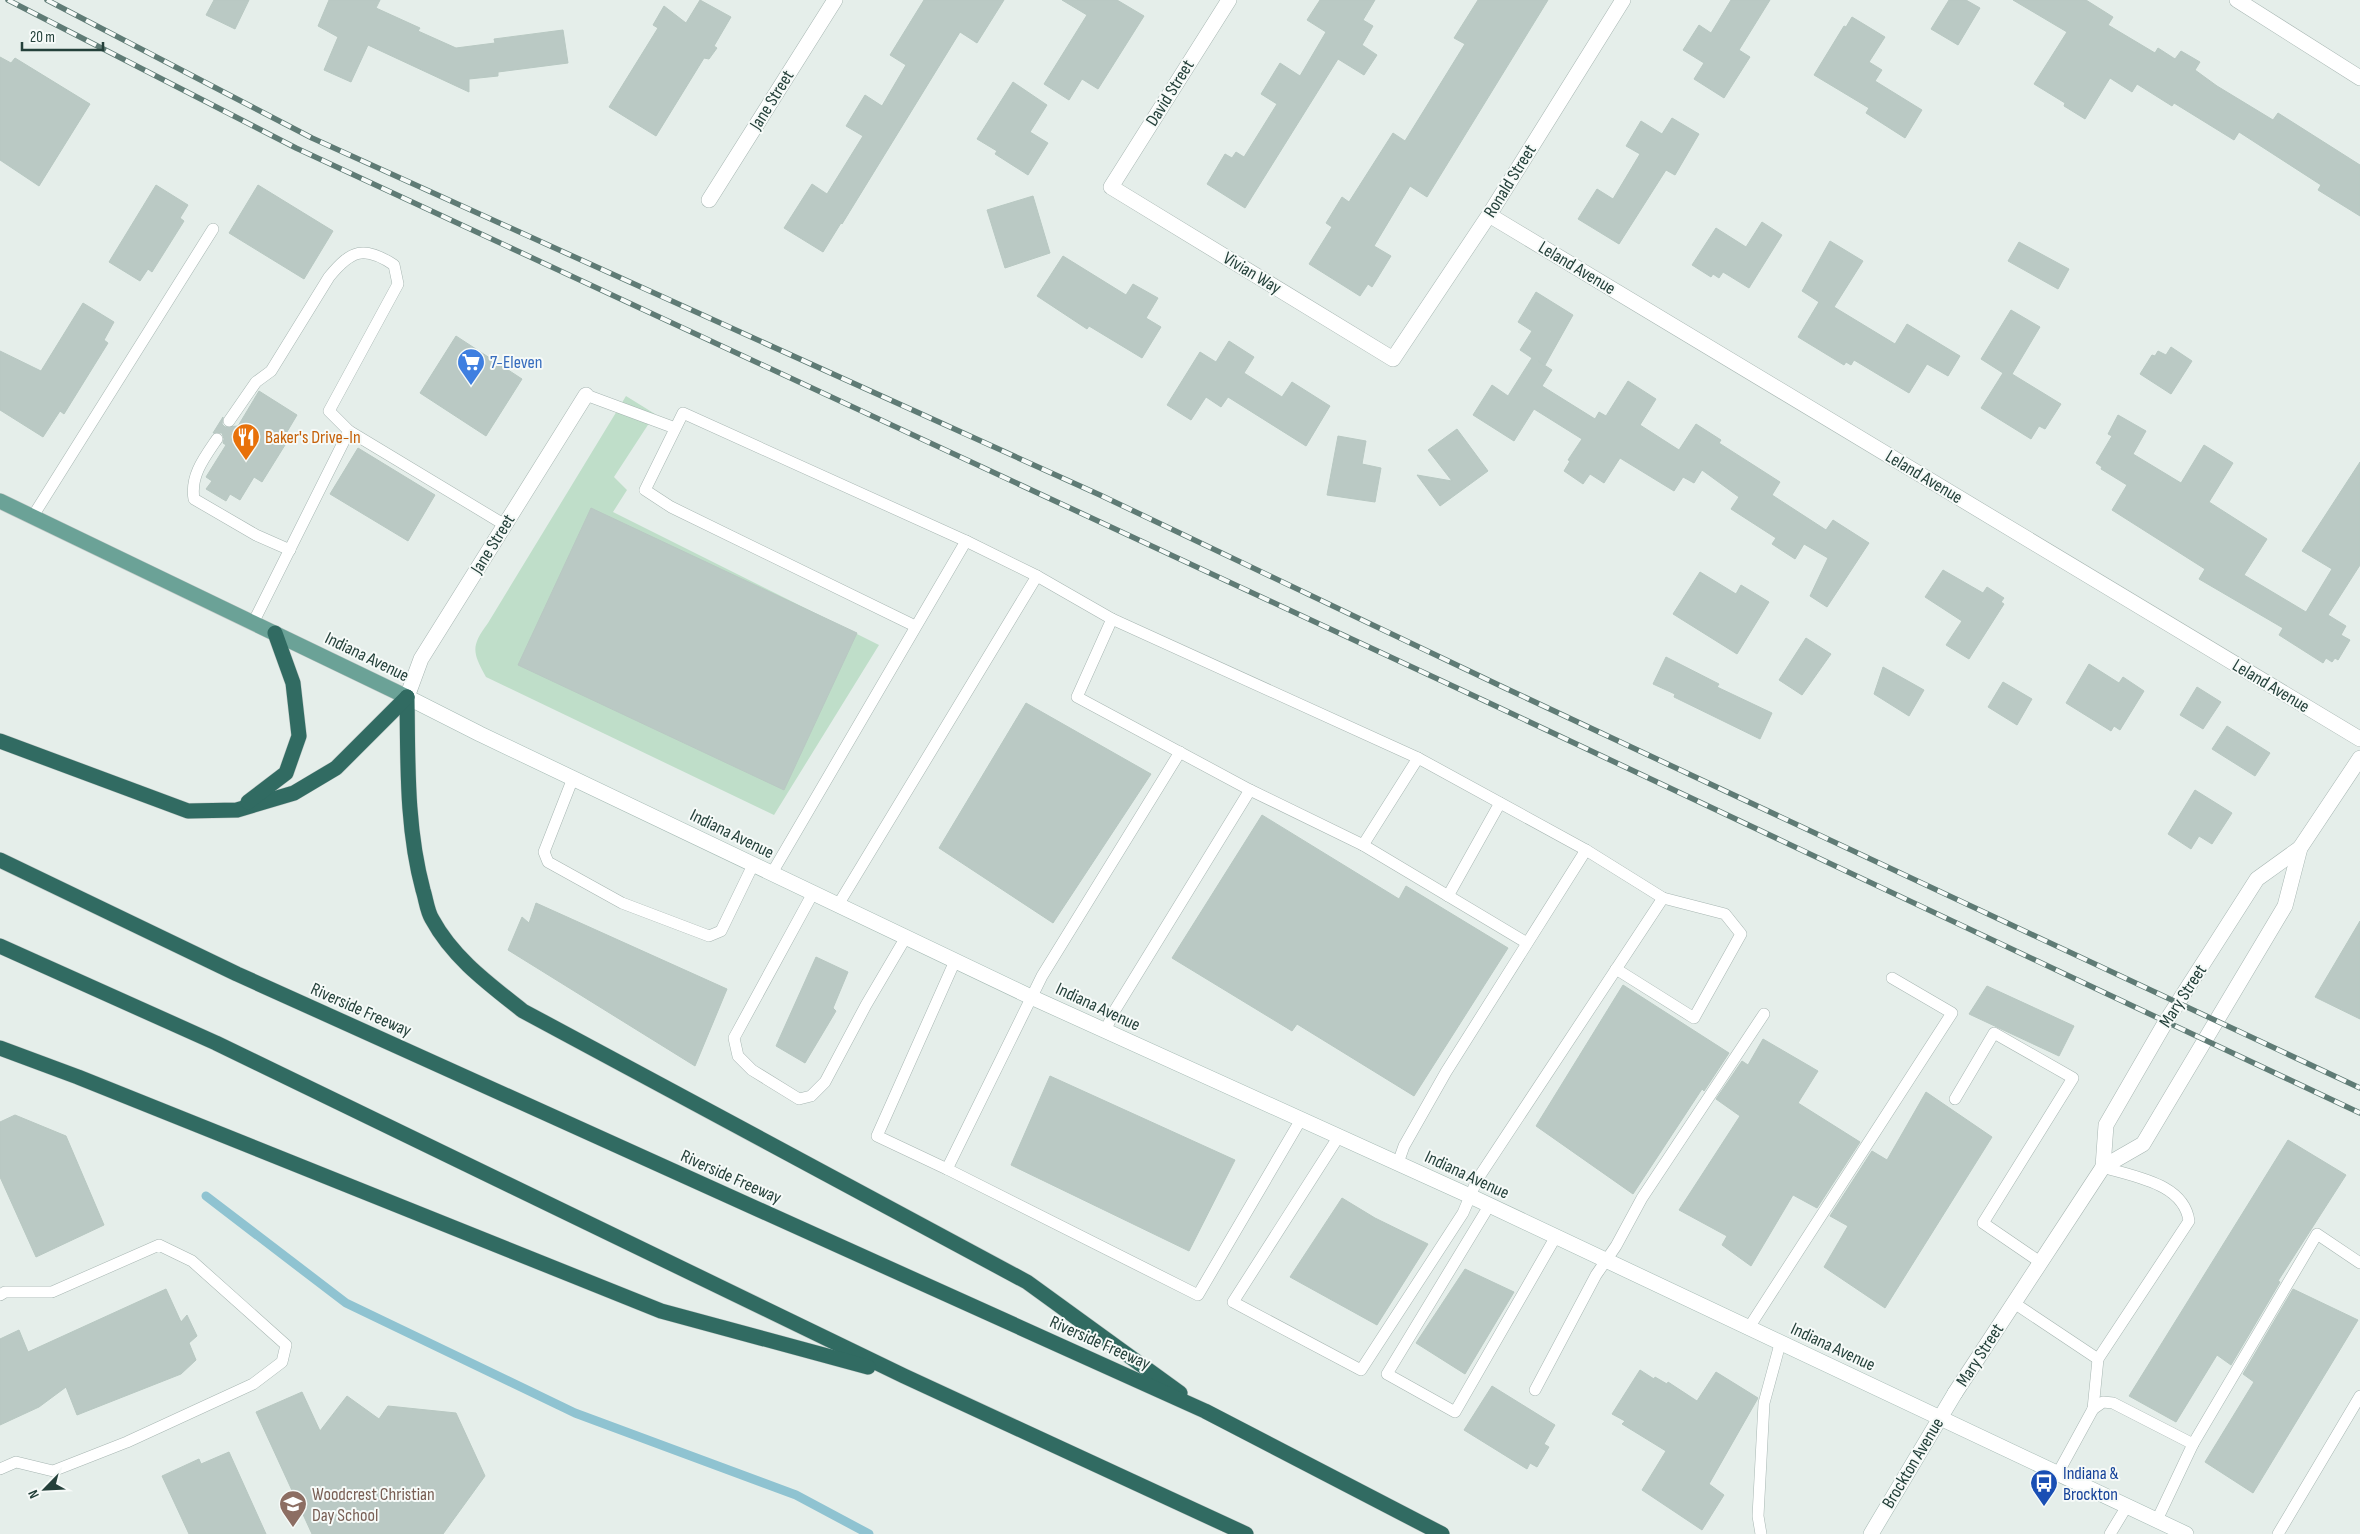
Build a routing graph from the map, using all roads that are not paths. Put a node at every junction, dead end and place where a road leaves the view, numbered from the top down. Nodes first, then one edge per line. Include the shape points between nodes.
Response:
1 (835, 0) edge
2 (1228, 0) edge
3 (1623, 0) edge
4 (2237, 0) edge
5 (2360, 78) edge
6 (1111, 187) joint
7 (709, 200) dead end
8 (1489, 215) junction
9 (212, 228) dead end
10 (1393, 359) joint
11 (586, 395) joint
12 (229, 421) dead end
13 (675, 428) junction
14 (349, 431) junction
15 (217, 439) dead end
16 (0, 501) edge
17 (33, 516) junction
18 (505, 525) junction
19 (966, 541) junction
20 (290, 550) junction
21 (1037, 576) junction
22 (1112, 619) junction
23 (253, 623) junction
24 (915, 626) junction
25 (275, 633) junction
26 (407, 698) junction
27 (2360, 739) edge
28 (0, 741) edge
29 (1180, 752) junction
30 (1418, 758) junction
31 (2360, 758) edge
32 (573, 778) junction
33 (1250, 790) junction
34 (1500, 804) junction
35 (237, 810) junction
36 (1363, 846) junction
37 (2300, 848) junction
38 (1586, 850) junction
39 (0, 860) edge
40 (753, 864) junction
41 (772, 873) junction
42 (813, 893) junction
43 (1448, 896) junction
44 (1663, 898) junction
45 (838, 905) junction
46 (906, 937) junction
47 (1527, 943) junction
48 (0, 946) edge
49 (955, 961) junction
50 (1616, 969) junction
51 (1892, 978) dead end
52 (1031, 997) junction
53 (1764, 1014) dead end
54 (1105, 1031) junction
55 (0, 1048) edge
56 (1955, 1099) dead end
57 (1300, 1121) junction
58 (1339, 1136) junction
59 (1398, 1163) junction
60 (2103, 1167) junction
61 (947, 1169) junction
62 (1470, 1196) junction
63 (1489, 1206) junction
64 (1555, 1238) junction
65 (1605, 1261) junction
66 (2040, 1262) junction
67 (2360, 1263) edge
68 (0, 1295) edge
69 (2014, 1303) junction
70 (1748, 1329) junction
71 (1780, 1344) junction
72 (2098, 1359) junction
73 (904, 1376) junction
74 (1535, 1390) dead end
75 (1955, 1393) joint
76 (2360, 1396) edge
77 (2093, 1409) junction
78 (1205, 1411) junction
79 (1940, 1417) junction
80 (2193, 1444) junction
81 (0, 1469) edge
82 (2058, 1473) junction
83 (2127, 1506) junction
84 (2157, 1520) junction
85 (1246, 1534) edge
86 (1442, 1534) edge
87 (1760, 1534) edge
88 (1871, 1534) edge
89 (2110, 1534) edge
90 (2186, 1534) edge
91 (2278, 1534) edge

1 - 7 street, Jane Street
2 - 6 street, David Street
3 - 8 street, Ronald Street
4 - 5 street
6 - 10 street, Vivian Way
8 - 10 street, Ronald Street
8 - 27 street, Leland Avenue
9 - 17 lane
11 - 13 lane
11 - 18 street, Jane Street
12 - 14 lane via 256,382 271,371 329,277 351,256 364,252 378,254 394,265 398,284 329,411
13 - 19 lane via 683,413
13 - 24 lane via 645,490 671,507
14 - 18 lane
14 - 20 lane
15 - 20 lane via 201,462 192,486 194,499 256,535
16 - 17 main road, Indiana Avenue
17 - 23 main road, Indiana Avenue
18 - 26 street, Jane Street via 421,659
19 - 21 lane
19 - 24 lane
20 - 23 lane
21 - 22 lane
21 - 45 lane
22 - 29 lane via 1077,697
22 - 30 lane
23 - 25 main road, Indiana Avenue
24 - 41 lane
25 - 26 main road, Indiana Avenue
25 - 35 highway via 293,684 299,736 286,773
26 - 32 street, Indiana Avenue
26 - 35 highway via 336,768 294,793
26 - 78 highway via 408,805 431,918 456,953 480,976 522,1011 1027,1282
28 - 35 highway via 188,811
29 - 33 lane
29 - 52 lane
30 - 34 lane
30 - 36 lane
31 - 37 street, Mary Street
32 - 40 street, Indiana Avenue
32 - 40 lane via 544,852 548,862 622,903 709,936 721,930
33 - 36 lane
33 - 54 lane
34 - 38 lane
34 - 43 lane
36 - 43 lane
37 - 60 street, Mary Street via 2285,906 2143,1144
37 - 60 street, Mary Street via 2257,879 2165,1023 2106,1125
38 - 44 lane
38 - 47 lane
39 - 78 highway, Riverside Freeway via 237,974
40 - 41 street, Indiana Avenue
41 - 42 street, Indiana Avenue
42 - 45 street, Indiana Avenue
42 - 46 lane via 734,1038 738,1056 752,1070 799,1099 811,1096 825,1082
43 - 47 lane
44 - 50 lane
44 - 50 lane via 1725,914 1741,934 1694,1018
45 - 46 street, Indiana Avenue
46 - 49 street, Indiana Avenue
47 - 59 lane via 1446,1072 1404,1146
48 - 73 highway via 216,1043
49 - 52 street, Indiana Avenue
49 - 61 lane via 876,1136
50 - 62 lane via 1477,1180
51 - 70 lane via 1952,1013
52 - 54 street, Indiana Avenue
52 - 61 lane
53 - 65 lane via 1642,1198
54 - 57 street, Indiana Avenue
55 - 73 highway via 78,1076 661,1311
56 - 66 lane via 1994,1033 2073,1078 1983,1223
57 - 58 street, Indiana Avenue
57 - 61 lane via 1198,1295
58 - 59 street, Indiana Avenue
58 - 62 lane via 1232,1302 1361,1370 1463,1213
59 - 62 street, Indiana Avenue
60 - 66 street, Mary Street
60 - 72 lane via 2167,1188 2181,1200 2188,1221
62 - 63 street, Indiana Avenue
63 - 64 street, Indiana Avenue
63 - 64 lane via 1387,1374 1455,1412
64 - 65 street, Indiana Avenue
65 - 70 street, Indiana Avenue
65 - 74 lane
66 - 69 street, Mary Street
67 - 80 lane via 2318,1234
68 - 81 lane via 5,1292 52,1292 159,1245 192,1261 286,1345 282,1362 253,1384 127,1442 53,1471 16,1462
69 - 72 lane
69 - 75 street, Mary Street
70 - 71 street, Indiana Avenue
71 - 79 street, Indiana Avenue
71 - 87 lane via 1764,1404 1758,1516
72 - 77 lane
73 - 85 highway
75 - 79 street, Brockton Avenue
76 - 91 lane
77 - 80 lane via 2103,1402 2113,1403
77 - 82 lane
78 - 86 highway, Riverside Freeway
79 - 82 street, Indiana Avenue
79 - 88 street, Brockton Avenue
80 - 84 lane
82 - 83 street, Indiana Avenue
83 - 84 street, Indiana Avenue
83 - 89 lane
84 - 90 street, Indiana Avenue

